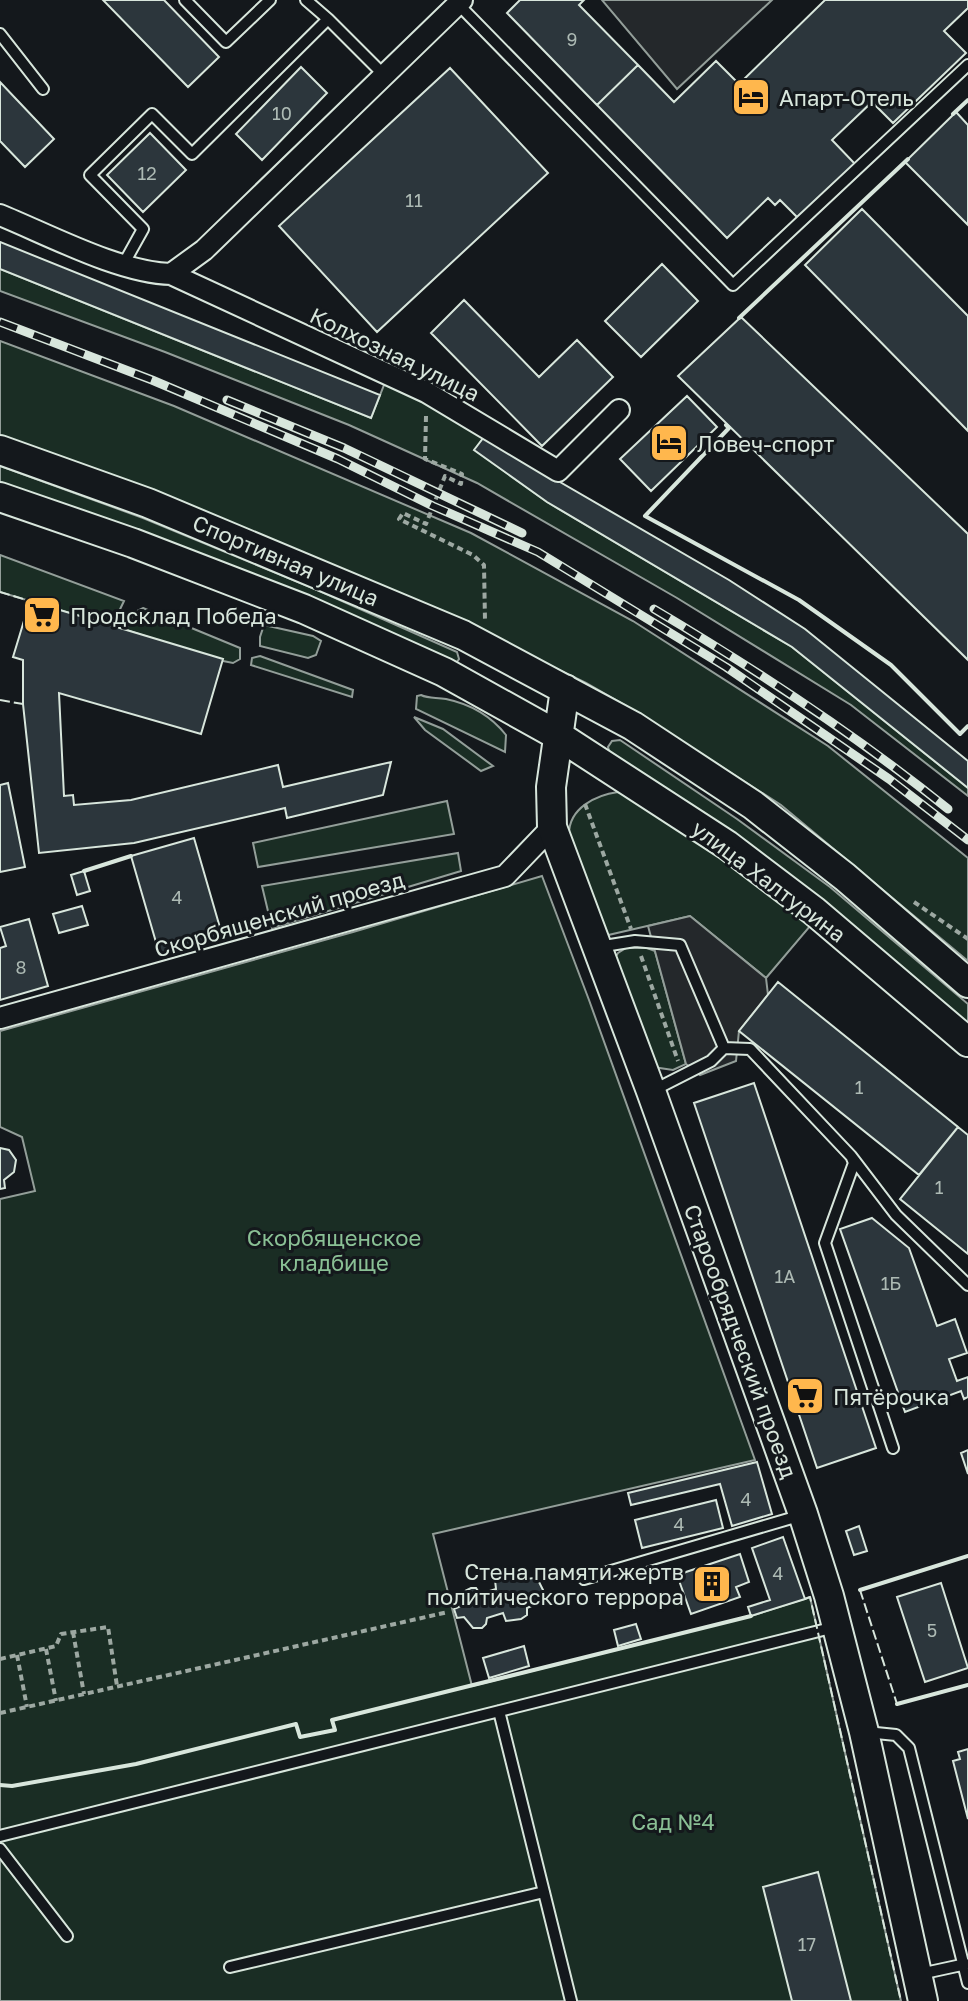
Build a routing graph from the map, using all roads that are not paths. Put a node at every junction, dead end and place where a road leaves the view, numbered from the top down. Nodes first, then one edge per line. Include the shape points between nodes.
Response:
1 (185, 0) edge
2 (270, 0) edge
3 (306, 0) edge
4 (460, 2) edge
5 (328, 19) junction
6 (0, 34) edge
7 (968, 65) edge
8 (384, 75) junction
9 (43, 89) dead end
10 (181, 143) junction
11 (170, 153) dead end
12 (0, 215) edge
13 (123, 265) junction
14 (171, 274) junction
15 (619, 410) dead end
16 (0, 450) edge
17 (0, 497) edge
18 (565, 689) junction
19 (559, 736) junction
20 (552, 827) junction
21 (596, 947) junction
22 (968, 983) edge
23 (0, 1018) edge
24 (968, 1042) edge
25 (724, 1048) junction
26 (651, 1091) junction
27 (851, 1156) junction
28 (968, 1285) edge
29 (893, 1448) dead end
30 (803, 1514) junction
31 (584, 1579) dead end
32 (837, 1627) junction
33 (499, 1711) junction
34 (864, 1732) junction
35 (0, 1836) edge
36 (0, 1849) edge
37 (544, 1892) junction
38 (67, 1936) dead end
39 (966, 1964) edge
40 (230, 1967) dead end
41 (968, 1983) edge
42 (920, 1988) edge
43 (571, 2001) edge

1 - 2 lane via 226,42
3 - 5 lane
4 - 7 lane via 733,285
4 - 8 street
5 - 8 lane
5 - 10 lane via 192,154
6 - 9 lane
8 - 14 street via 204,250
10 - 11 lane
10 - 13 lane via 152,114 90,175 143,229
12 - 13 street, Колхозная улица
13 - 14 street, Колхозная улица via 147,274
14 - 15 street, Колхозная улица via 426,392 558,471
16 - 18 main road, Спортивная улица via 319,573 463,635
17 - 19 main road, Спортивная улица via 304,609 444,672
18 - 19 main road, Старообрядческий проезд
18 - 22 main road via 633,726 753,805
19 - 20 main road, Старообрядческий проезд via 551,787
19 - 24 main road, улица Халтурина via 814,911
20 - 21 main road, Старообрядческий проезд
20 - 23 street, Скорбященский проезд via 505,876
21 - 25 lane via 635,941 680,945
21 - 26 main road, Старообрядческий проезд
25 - 26 lane via 711,1061
25 - 27 lane via 750,1049
26 - 30 main road, Старообрядческий проезд
27 - 28 lane via 896,1215
27 - 29 lane via 854,1163 825,1243
30 - 31 lane
30 - 32 main road, Старообрядческий проезд
32 - 33 lane
32 - 34 main road, Старообрядческий проезд
33 - 35 lane
33 - 37 lane
34 - 39 lane via 896,1735 909,1748
34 - 42 main road, Старообрядческий проезд
36 - 38 lane
37 - 40 lane
37 - 43 lane
39 - 41 lane
39 - 42 lane

